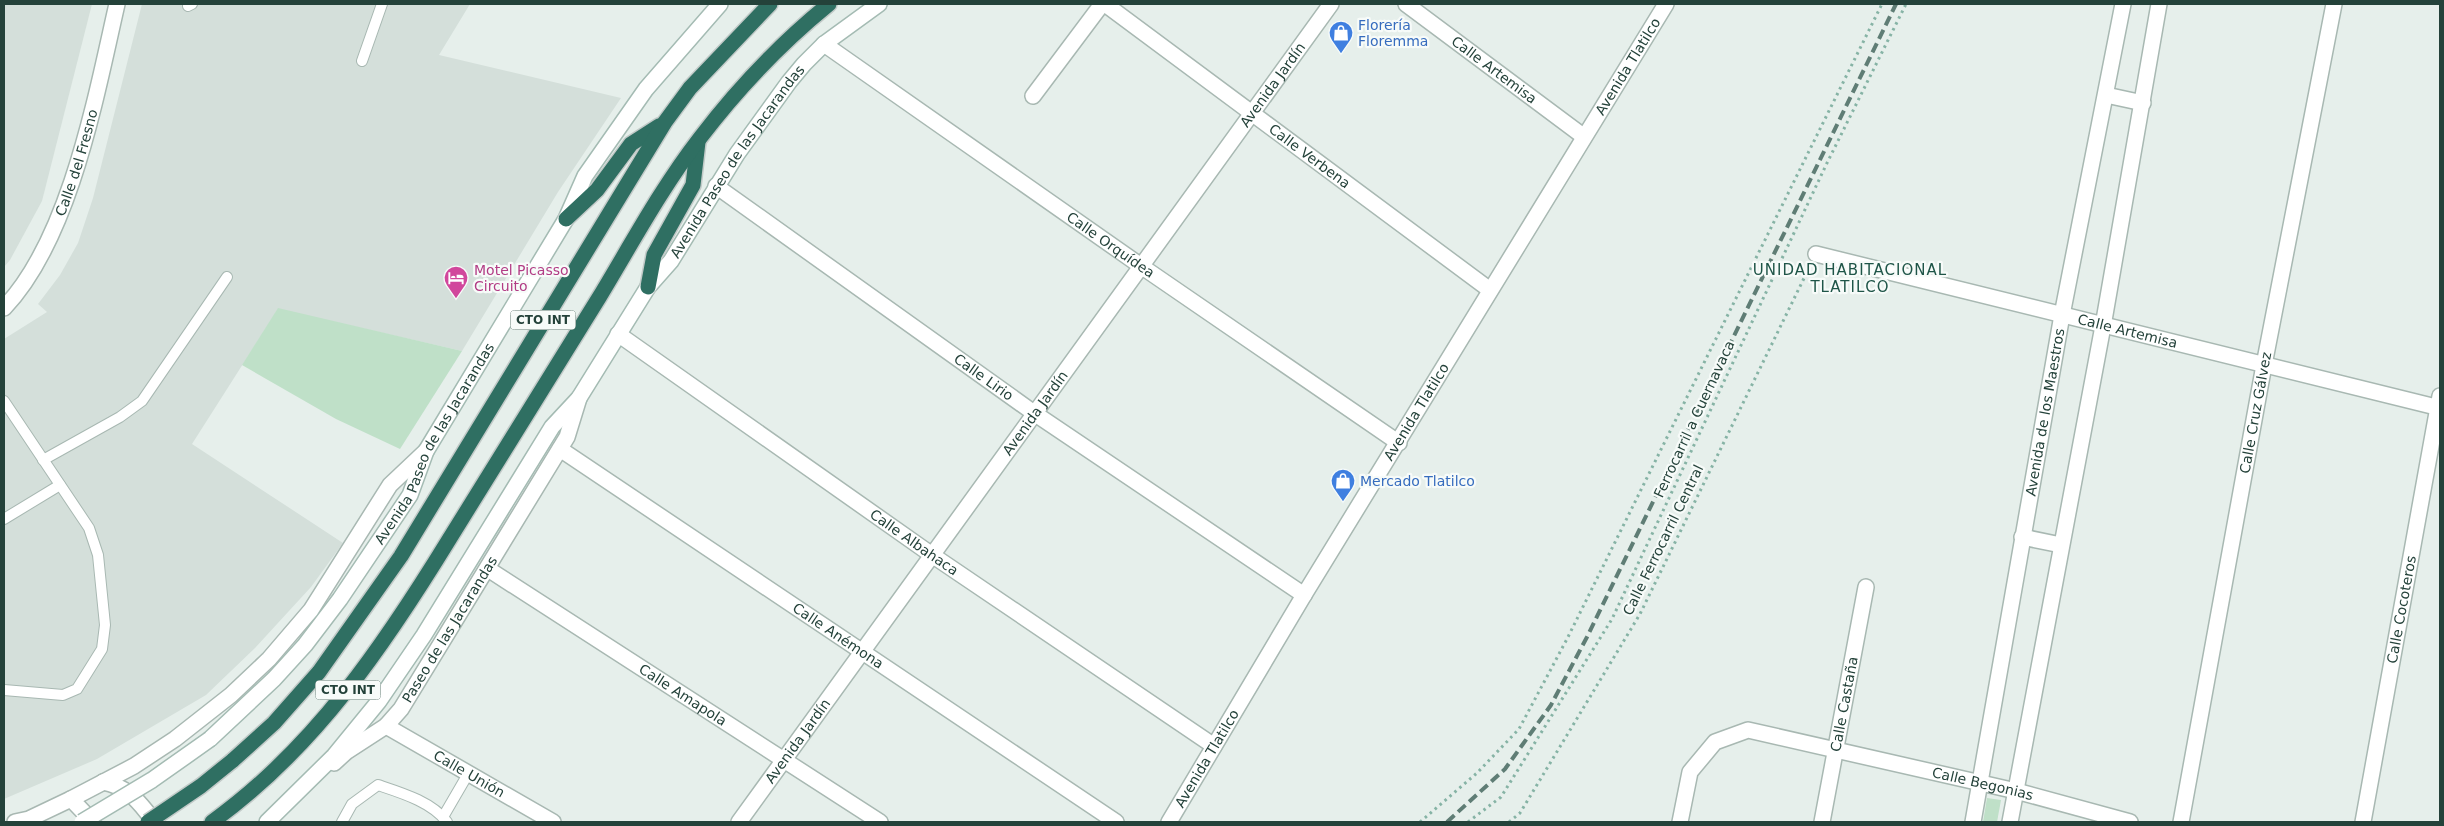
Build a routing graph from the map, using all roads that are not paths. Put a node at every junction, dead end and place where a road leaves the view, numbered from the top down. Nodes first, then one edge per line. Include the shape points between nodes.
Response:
1 (117, 4) edge
2 (382, 4) edge
3 (720, 4) edge
4 (770, 4) edge
5 (829, 4) edge
6 (879, 4) edge
7 (1104, 4) edge
8 (1331, 4) edge
9 (1406, 4) edge
10 (1666, 4) edge
11 (2123, 4) edge
12 (2159, 4) edge
13 (2334, 4) edge
14 (824, 44) junction
15 (362, 61) dead end
16 (2106, 95) junction
17 (1032, 96) dead end
18 (2143, 103) junction
19 (1252, 113) junction
20 (665, 122) junction
21 (1583, 136) junction
22 (698, 139) junction
23 (716, 186) junction
24 (566, 219) junction
25 (1816, 254) road end
26 (1141, 266) junction
27 (227, 277) dead end
28 (648, 287) junction
29 (1490, 290) junction
30 (7, 299) edge
31 (2062, 315) junction
32 (2103, 326) junction
33 (618, 334) junction
34 (2264, 365) junction
35 (579, 398) junction
36 (4, 401) edge
37 (2440, 404) edge
38 (7, 413) edge
39 (1034, 413) junction
40 (1399, 443) junction
41 (560, 449) junction
42 (426, 451) junction
43 (43, 460) junction
44 (60, 485) junction
45 (4, 519) edge
46 (2022, 537) junction
47 (2061, 545) junction
48 (932, 555) junction
49 (488, 569) junction
50 (1866, 587) dead end
51 (1304, 595) junction
52 (861, 652) junction
53 (4, 690) edge
54 (386, 726) junction
55 (1214, 746) junction
56 (1834, 750) junction
57 (783, 760) junction
58 (468, 774) junction
59 (103, 782) junction
60 (1980, 783) junction
61 (2016, 791) junction
62 (71, 799) junction
63 (445, 820) edge
64 (4, 821) edge
65 (11, 822) edge
66 (15, 822) edge
67 (82, 822) edge
68 (93, 822) edge
69 (148, 822) edge
70 (155, 822) edge
71 (212, 822) edge
72 (269, 822) edge
73 (342, 822) edge
74 (553, 822) edge
75 (739, 822) edge
76 (880, 822) edge
77 (1116, 822) edge
78 (1169, 822) edge
79 (1680, 822) edge
80 (1822, 822) edge
81 (1973, 822) edge
82 (2010, 822) edge
83 (2130, 822) edge
84 (2181, 822) edge
85 (2363, 822) edge

1 - 30 street, Calle del Fresno via 88,129 67,191 46,246
2 - 15 lane
3 - 24 street, Avenida Paseo de las Jacarandas / CTO INT via 646,89 615,131 585,176
4 - 20 highway, CTO INT via 690,88
5 - 22 highway, CTO INT via 790,35
6 - 14 street, Avenida Paseo de las Jacarandas / CTO INT
7 - 17 street
7 - 19 street, Calle Verbena
8 - 19 street, Avenida Jardín
9 - 21 street, Calle Artemisa
10 - 21 street, Avenida Tlatilco
11 - 16 street, Avenida de los Maestros
12 - 18 street
13 - 34 street, Calle Cruz Gálvez
14 - 23 street, Avenida Paseo de las Jacarandas / CTO INT via 789,82
14 - 26 street, Calle Orquídea
16 - 18 street
16 - 31 street, Avenida de los Maestros
18 - 32 street
19 - 26 street, Avenida Jardín
19 - 29 street, Calle Verbena
20 - 24 highway via 631,144 598,190
20 - 69 highway, CTO INT, bridge via 401,556 319,672 274,723 232,761
21 - 29 street, Avenida Tlatilco
22 - 28 highway via 693,185 654,255
22 - 71 highway, CTO INT via 426,578 368,665 332,711 254,790
23 - 28 street, Avenida Paseo de las Jacarandas / CTO INT via 671,261
23 - 39 street, Calle Lirio
24 - 42 street, Avenida Paseo de las Jacarandas / CTO INT
25 - 31 street, Calle Artemisa
26 - 39 street, Avenida Jardín
26 - 40 street, Calle Orquídea
27 - 43 lane via 142,401
28 - 33 street, Avenida Paseo de las Jacarandas / CTO INT
29 - 40 street, Avenida Tlatilco
31 - 32 street, Calle Artemisa
31 - 46 street, Avenida de los Maestros
32 - 34 street, Calle Artemisa
32 - 47 street
33 - 35 street, Avenida Paseo de las Jacarandas / CTO INT
33 - 48 street, Calle Albahaca
34 - 37 street, Calle Artemisa
34 - 84 street, Calle Cruz Gálvez
35 - 41 street, Paseo de las Jacarandas
35 - 72 street, Avenida Paseo de las Jacarandas / CTO INT via 552,427 424,635 379,701 334,756
36 - 38 lane
37 - 85 street, Calle Cocoteros
38 - 43 lane
39 - 48 street, Avenida Jardín
39 - 51 street, Calle Lirio
40 - 51 street, Avenida Tlatilco
41 - 49 street, Paseo de las Jacarandas
41 - 52 street, Calle Anémona
42 - 59 street via 390,485 310,610 269,659 205,717 134,766
42 - 67 street, Avenida Paseo de las Jacarandas / CTO INT, bridge via 410,495 340,599 280,672 210,739 152,780
43 - 44 lane
44 - 45 lane
44 - 53 lane via 89,528 98,555 105,625 102,649 77,688 63,695
46 - 47 street
46 - 60 street, Avenida de los Maestros
47 - 61 street
48 - 52 street, Avenida Jardín
48 - 55 street, Calle Albahaca
49 - 54 street, Paseo de las Jacarandas via 401,709
49 - 57 street, Calle Amapola
50 - 56 street, Calle Castaña
51 - 55 street, Avenida Tlatilco
52 - 57 street, Avenida Jardín
52 - 77 street, Calle Anémona
54 - 58 street, Calle Unión
54 - 72 street, Paseo de las Jacarandas via 346,752
55 - 78 street, Avenida Tlatilco
56 - 60 street, Calle Begonias
56 - 79 street, Calle Begonias via 1748,730 1715,742 1690,772
56 - 80 street, Calle Castaña
57 - 75 street, Avenida Jardín
57 - 76 street, Calle Amapola
58 - 63 lane
58 - 74 street, Calle Unión
59 - 62 street
59 - 70 street via 129,792
60 - 61 street, Calle Begonias
60 - 81 street, Avenida de los Maestros
61 - 82 street
61 - 83 street, Calle Begonias
62 - 66 street via 29,819
62 - 68 street
63 - 73 lane via 416,799 378,785 352,804
64 - 65 street

